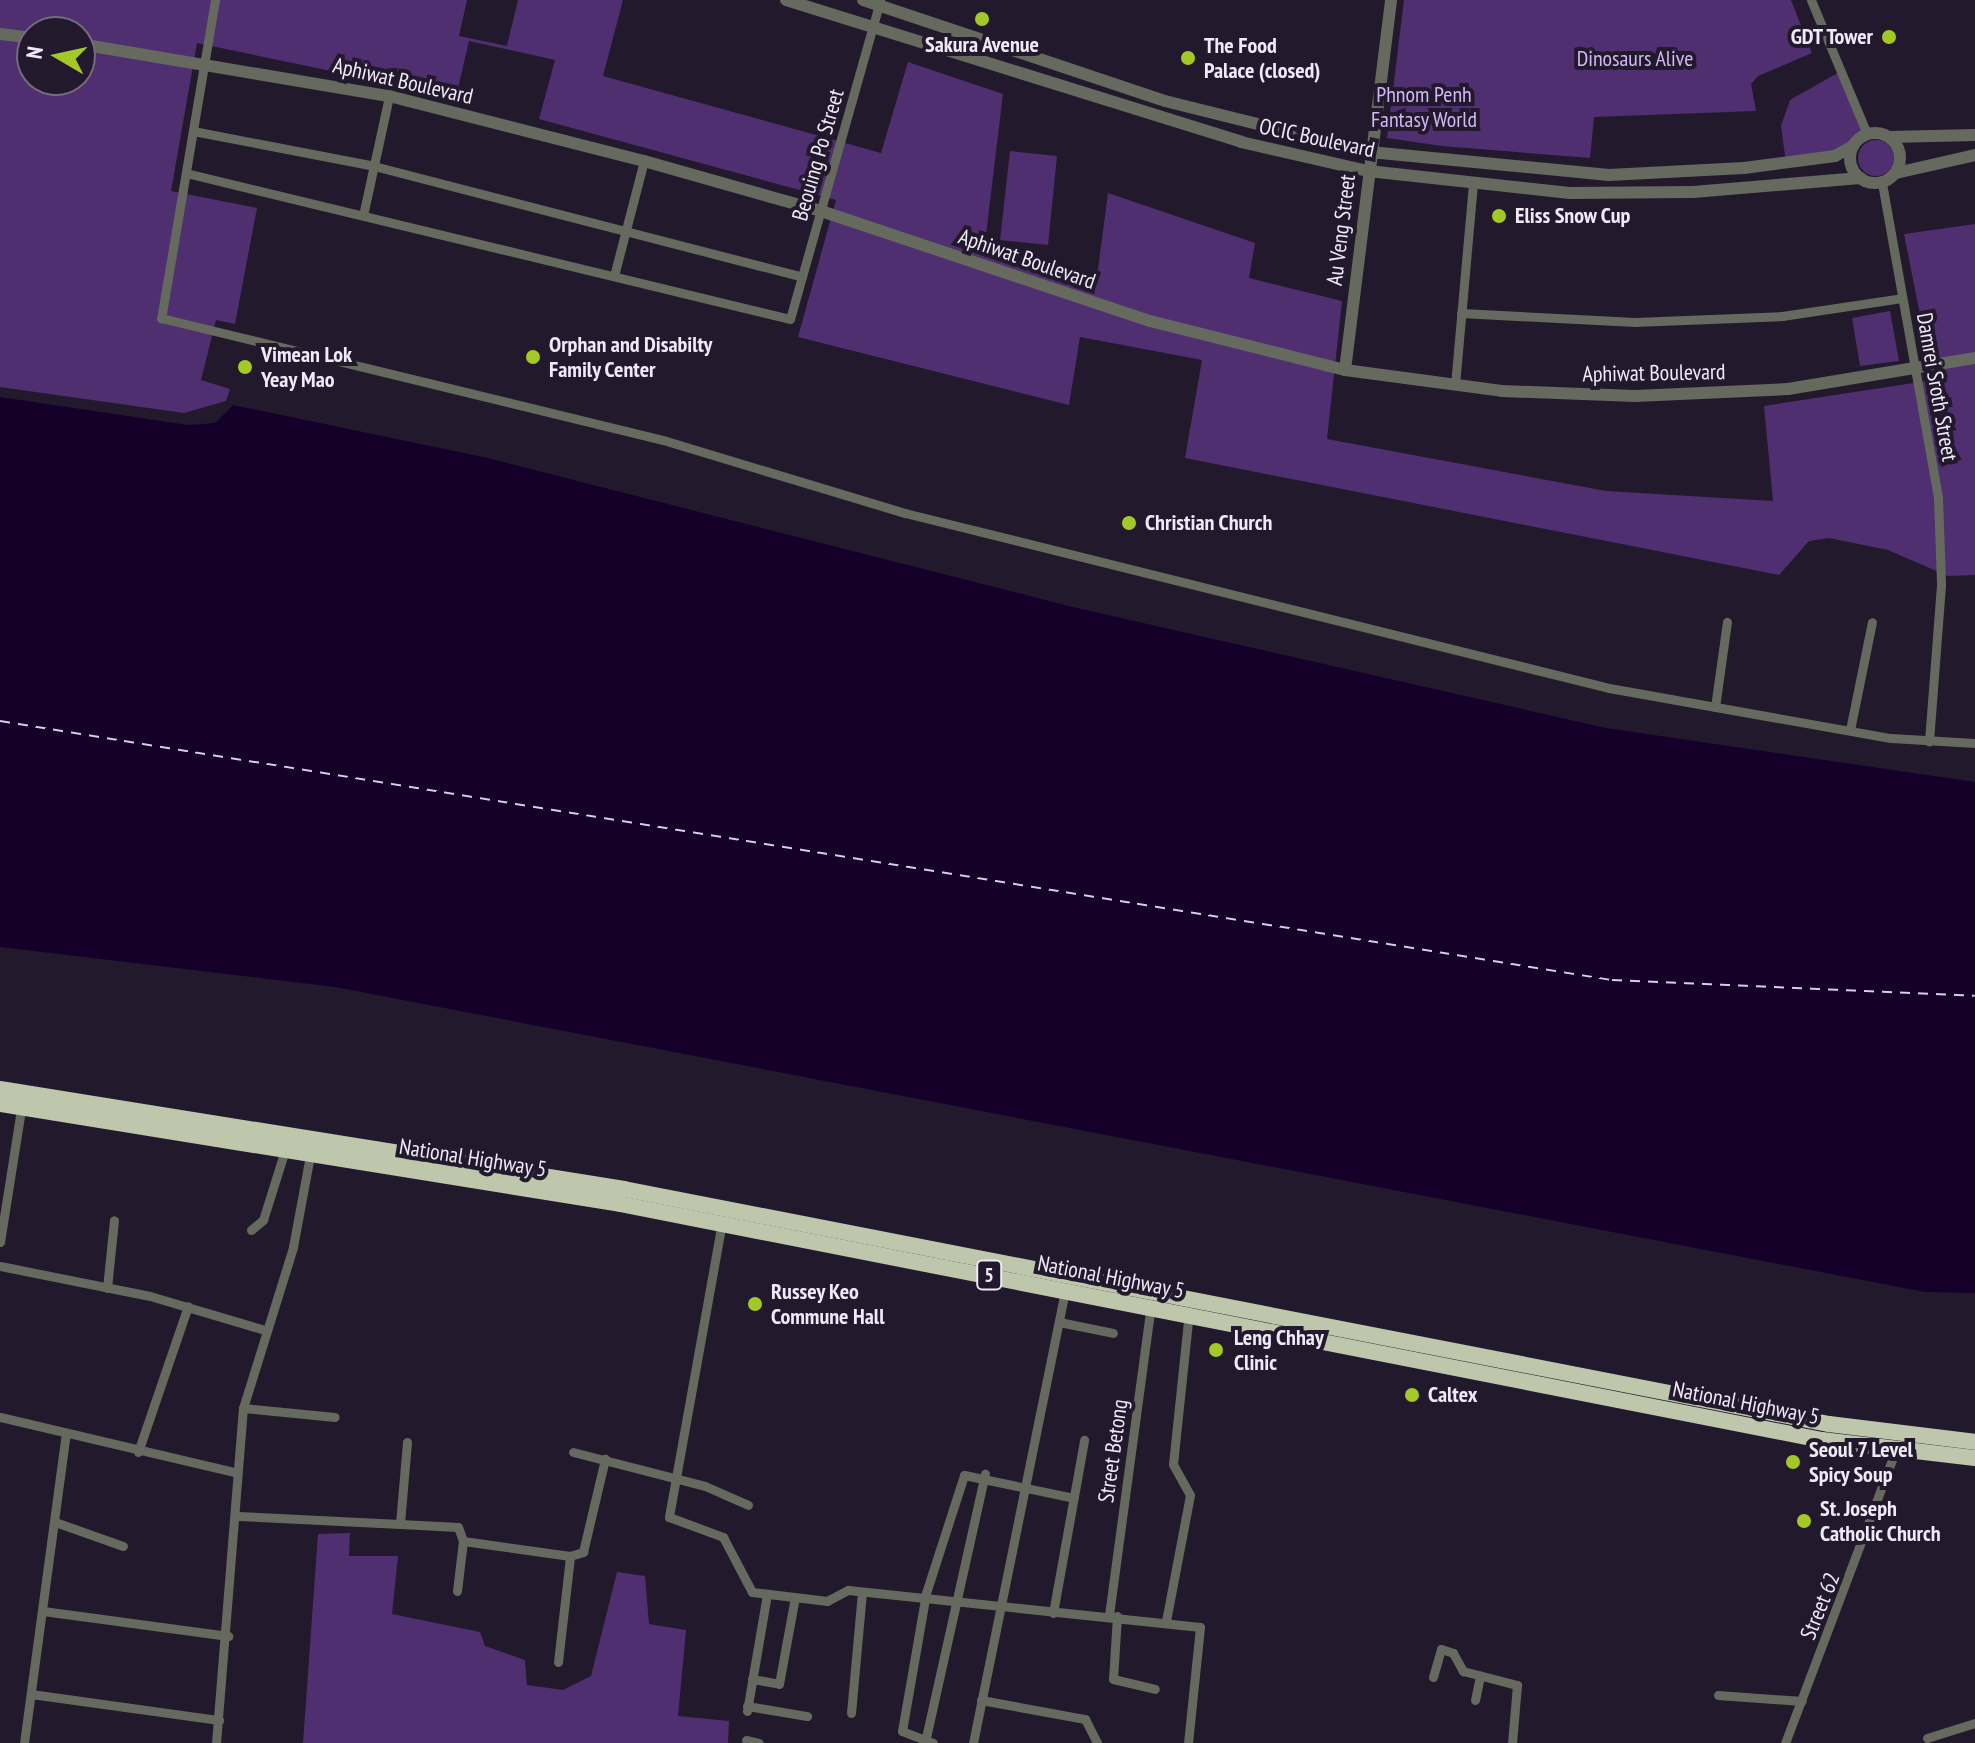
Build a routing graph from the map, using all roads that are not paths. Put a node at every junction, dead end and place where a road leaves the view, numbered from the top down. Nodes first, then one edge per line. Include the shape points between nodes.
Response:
1 (215, 0) edge
2 (786, 0) edge
3 (863, 0) edge
4 (1391, 0) edge
5 (1811, 0) edge
6 (879, 2) edge
7 (873, 24) junction
8 (96, 46) edge
9 (205, 60) junction
10 (389, 96) junction
11 (193, 131) junction
12 (1867, 134) junction
13 (1975, 135) edge
14 (1890, 137) junction
15 (1853, 146) junction
16 (1370, 152) junction
17 (1975, 155) edge
18 (644, 161) junction
19 (374, 166) junction
20 (1368, 171) junction
21 (186, 173) junction
22 (1896, 173) junction
23 (1860, 178) junction
24 (1882, 183) junction
25 (1473, 184) junction
26 (364, 211) junction
27 (821, 211) junction
28 (626, 228) junction
29 (615, 272) junction
30 (802, 277) junction
31 (1902, 298) junction
32 (1461, 313) junction
33 (1975, 358) edge
34 (1345, 370) junction
35 (1916, 370) junction
36 (1455, 385) junction
37 (1727, 622) dead end
38 (1872, 622) dead end
39 (1715, 707) junction
40 (1850, 730) junction
41 (1929, 742) junction
42 (1975, 743) edge
43 (0, 1089) edge
44 (22, 1100) junction
45 (0, 1104) edge
46 (311, 1147) junction
47 (285, 1150) junction
48 (114, 1220) dead end
49 (722, 1222) junction
50 (251, 1230) dead end
51 (0, 1242) edge
52 (0, 1266) edge
53 (1067, 1282) junction
54 (107, 1288) junction
55 (1152, 1300) junction
56 (188, 1306) junction
57 (1190, 1308) junction
58 (1059, 1322) junction
59 (265, 1330) junction
60 (1113, 1333) dead end
61 (243, 1408) junction
62 (0, 1417) edge
63 (335, 1417) dead end
64 (66, 1433) junction
65 (1084, 1440) dead end
66 (407, 1442) dead end
67 (1975, 1442) edge
68 (1897, 1445) junction
69 (138, 1452) junction
70 (573, 1452) dead end
71 (1975, 1458) edge
72 (605, 1459) junction
73 (234, 1472) junction
74 (985, 1474) junction
75 (676, 1478) junction
76 (1028, 1483) junction
77 (1074, 1498) junction
78 (748, 1505) dead end
79 (238, 1516) junction
80 (55, 1522) junction
81 (400, 1524) junction
82 (463, 1541) junction
83 (123, 1546) dead end
84 (570, 1556) junction
85 (457, 1591) dead end
86 (862, 1592) junction
87 (767, 1594) junction
88 (795, 1597) junction
89 (925, 1600) junction
90 (952, 1602) junction
91 (1001, 1607) junction
92 (43, 1611) junction
93 (1053, 1613) junction
94 (1113, 1616) junction
95 (1166, 1621) junction
96 (228, 1636) junction
97 (558, 1662) dead end
98 (1480, 1676) junction
99 (1433, 1677) dead end
100 (752, 1679) junction
101 (1155, 1689) dead end
102 (31, 1694) junction
103 (1718, 1695) dead end
104 (981, 1700) junction
105 (1475, 1700) dead end
106 (1802, 1701) junction
107 (851, 1713) dead end
108 (807, 1716) dead end
109 (219, 1720) junction
110 (1975, 1723) edge
111 (1927, 1738) dead end
112 (746, 1740) dead end
113 (929, 1742) edge
114 (24, 1743) edge
115 (216, 1743) edge
116 (759, 1743) edge
117 (973, 1743) edge
118 (1097, 1743) edge
119 (1188, 1743) edge
120 (1512, 1743) edge
121 (1785, 1743) edge

1 - 9 street
2 - 7 street, OCIC Boulevard
3 - 6 street, OCIC Boulevard
4 - 16 street, Au Veng Street
5 - 12 street
6 - 7 street, Beouing Po Street
6 - 16 street, OCIC Boulevard via 1165,101
7 - 20 street, OCIC Boulevard via 1241,142
7 - 27 street, Beouing Po Street
8 - 9 street, Aphiwat Boulevard
9 - 10 street, Aphiwat Boulevard
9 - 11 street
10 - 18 street, Aphiwat Boulevard
10 - 19 street
11 - 19 street
11 - 21 street
12 - 14 street
12 - 15 street
13 - 14 street
14 - 22 street via 1900,154
15 - 16 street, OCIC Boulevard via 1835,156 1758,166 1609,175
15 - 23 street via 1851,163
16 - 20 street, Au Veng Street
17 - 22 street
18 - 27 street, Aphiwat Boulevard
18 - 28 street
19 - 26 street
19 - 28 street
20 - 25 street, OCIC Boulevard
20 - 34 street, Au Veng Street
21 - 26 street
21 - 39 street via 161,318 663,440 905,513 1228,595
22 - 24 street
23 - 24 street
23 - 25 street, OCIC Boulevard via 1640,194
24 - 31 street, Damrei Sroth Street
25 - 32 street
26 - 29 street
27 - 30 street, Beouing Po Street
27 - 34 street, Aphiwat Boulevard via 1150,321
28 - 29 street
28 - 30 street
29 - 30 street, Beouing Po Street via 790,319
31 - 32 street via 1782,316 1635,322
31 - 35 street, Damrei Sroth Street
32 - 36 street
33 - 35 street, Aphiwat Boulevard
34 - 36 street, Aphiwat Boulevard
35 - 36 street, Aphiwat Boulevard via 1788,389 1635,396
35 - 41 street, Damrei Sroth Street via 1941,543
37 - 39 street
38 - 40 street
39 - 40 street
40 - 41 street
41 - 42 street
43 - 44 highway, National Highway 5 / 5
44 - 45 highway, National Highway 5 / 5
44 - 46 highway, National Highway 5 / 5
44 - 47 highway, National Highway 5 / 5
44 - 51 street
46 - 47 highway, National Highway 5 / 5
46 - 49 highway, National Highway 5 / 5
46 - 53 highway, National Highway 5 / 5 via 624,1189
46 - 59 street via 293,1247
47 - 50 street via 263,1220
48 - 54 street
49 - 53 highway, National Highway 5 / 5
49 - 75 street
52 - 54 street
53 - 55 highway, National Highway 5 / 5
53 - 58 street
54 - 56 street
55 - 57 highway, National Highway 5 / 5
55 - 94 street, Street Betong
56 - 59 street
56 - 69 street
57 - 68 highway, National Highway 5 / 5
57 - 95 street via 1173,1464 1190,1495
58 - 60 street
58 - 76 street
59 - 61 street
61 - 63 street
61 - 73 street
62 - 64 street
64 - 69 street
64 - 80 street
65 - 77 street
66 - 81 street
67 - 68 highway, National Highway 5 / 5
68 - 71 highway, National Highway 5 / 5
68 - 106 street, Street 62
69 - 73 street
70 - 72 street
72 - 75 street
72 - 84 street via 583,1552
73 - 79 street
74 - 76 street
74 - 89 street via 964,1475
74 - 90 street
75 - 78 street
75 - 87 street via 669,1517 723,1537 750,1591
76 - 77 street
76 - 91 street
77 - 93 street
79 - 81 street
79 - 96 street
80 - 83 street
80 - 92 street
81 - 82 street via 458,1527
82 - 84 street
82 - 85 street
84 - 97 street
86 - 88 street via 827,1601
86 - 89 street
86 - 107 street
87 - 88 street
87 - 100 street
88 - 100 street via 779,1684
89 - 90 street
89 - 113 street via 902,1731
90 - 91 street
90 - 113 street
91 - 93 street
91 - 104 street
92 - 96 street
92 - 102 street
93 - 94 street
94 - 95 street
94 - 101 street, Street Betong via 1114,1682
95 - 119 street via 1200,1627
96 - 109 street
98 - 99 street via 1441,1649
98 - 105 street
98 - 120 street via 1517,1685
100 - 108 street via 747,1708
102 - 109 street
102 - 114 street
103 - 106 street
104 - 117 street
104 - 118 street via 1085,1719
106 - 121 street, Street 62
109 - 115 street
110 - 111 street
112 - 116 street

